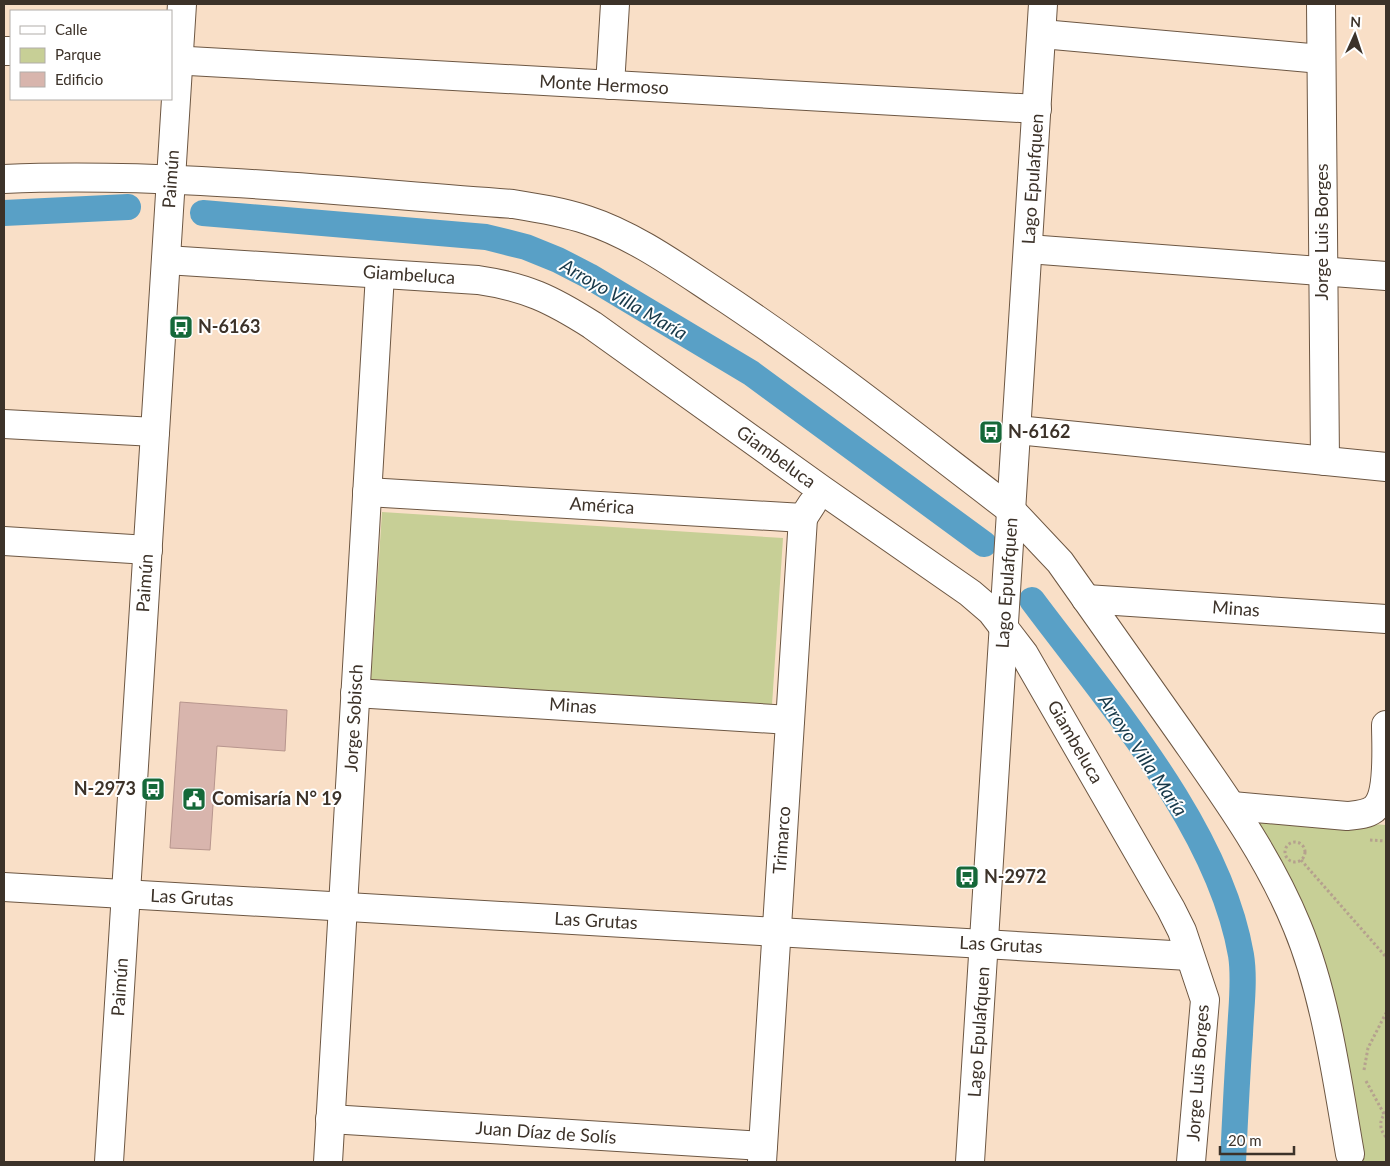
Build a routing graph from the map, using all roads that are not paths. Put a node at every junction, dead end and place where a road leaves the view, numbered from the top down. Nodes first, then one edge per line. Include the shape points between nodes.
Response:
1 (182, 4) edge
2 (615, 4) edge
3 (1044, 4) edge
4 (1321, 4) edge
5 (1042, 34) junction
6 (1321, 59) junction
7 (175, 60) edge
8 (610, 85) junction
9 (1037, 109) junction
10 (4, 179) edge
11 (171, 179) junction
12 (1028, 249) junction
13 (166, 260) junction
14 (1322, 271) junction
15 (380, 274) junction
16 (1386, 276) edge
17 (4, 424) edge
18 (1017, 430) junction
19 (155, 432) junction
20 (1325, 461) junction
21 (1386, 467) edge
22 (822, 490) junction
23 (367, 492) junction
24 (1011, 510) junction
25 (803, 518) junction
26 (4, 541) edge
27 (148, 550) junction
28 (1086, 599) junction
29 (1386, 619) edge
30 (1004, 630) junction
31 (355, 693) junction
32 (790, 720) junction
33 (1386, 725) edge
34 (1232, 806) junction
35 (4, 887) edge
36 (126, 894) junction
37 (343, 906) junction
38 (777, 932) junction
39 (984, 944) junction
40 (1189, 956) junction
41 (330, 1119) junction
42 (762, 1154) edge
43 (1350, 1154) dead end
44 (109, 1162) edge
45 (328, 1162) edge
46 (970, 1162) edge
47 (1191, 1162) edge

1 - 7 street, Paimún
2 - 8 street
3 - 5 street, Lago Epulafquen
4 - 6 street, Jorge Luis Borges
5 - 6 street
5 - 9 street, Lago Epulafquen
6 - 14 street, Jorge Luis Borges
7 - 8 street, Monte Hermoso
7 - 11 street, Paimún
8 - 9 street, Monte Hermoso
9 - 12 street, Lago Epulafquen
10 - 11 street
11 - 13 street, Paimún
11 - 24 street via 513,204 588,220 663,258 748,313
12 - 14 street
12 - 18 street, Lago Epulafquen
13 - 15 street, Giambeluca
13 - 19 street, Paimún
14 - 16 street
14 - 20 street, Jorge Luis Borges
15 - 22 street, Giambeluca via 478,280 535,292 592,325
15 - 23 street, Jorge Sobisch
17 - 19 street
18 - 20 street
18 - 24 street, Lago Epulafquen
19 - 27 street, Paimún
20 - 21 street
22 - 25 street
22 - 30 street, Giambeluca via 950,577 991,612
23 - 25 street, América
23 - 31 street, Jorge Sobisch
24 - 28 street via 1060,562
24 - 30 street, Lago Epulafquen
25 - 32 street, Trimarco
26 - 27 street
27 - 36 street, Paimún
28 - 29 street, Minas
28 - 34 street
30 - 39 street, Lago Epulafquen
30 - 40 street, Giambeluca via 1024,654 1166,900 1182,932
31 - 32 street, Minas
31 - 37 street, Jorge Sobisch
32 - 38 street, Trimarco
33 - 34 street via 1385,785 1382,798 1374,809 1347,816
34 - 43 street via 1260,850 1298,928 1320,1004
35 - 36 street, Las Grutas
36 - 37 street, Las Grutas
36 - 44 street, Paimún
37 - 38 street, Las Grutas
37 - 41 street, Jorge Sobisch
38 - 39 street, Las Grutas
38 - 42 street, Trimarco
39 - 40 street, Las Grutas
39 - 46 street, Lago Epulafquen
40 - 47 street, Jorge Luis Borges via 1205,1000
41 - 42 street, Juan Díaz de Solís
41 - 45 street, Jorge Sobisch

